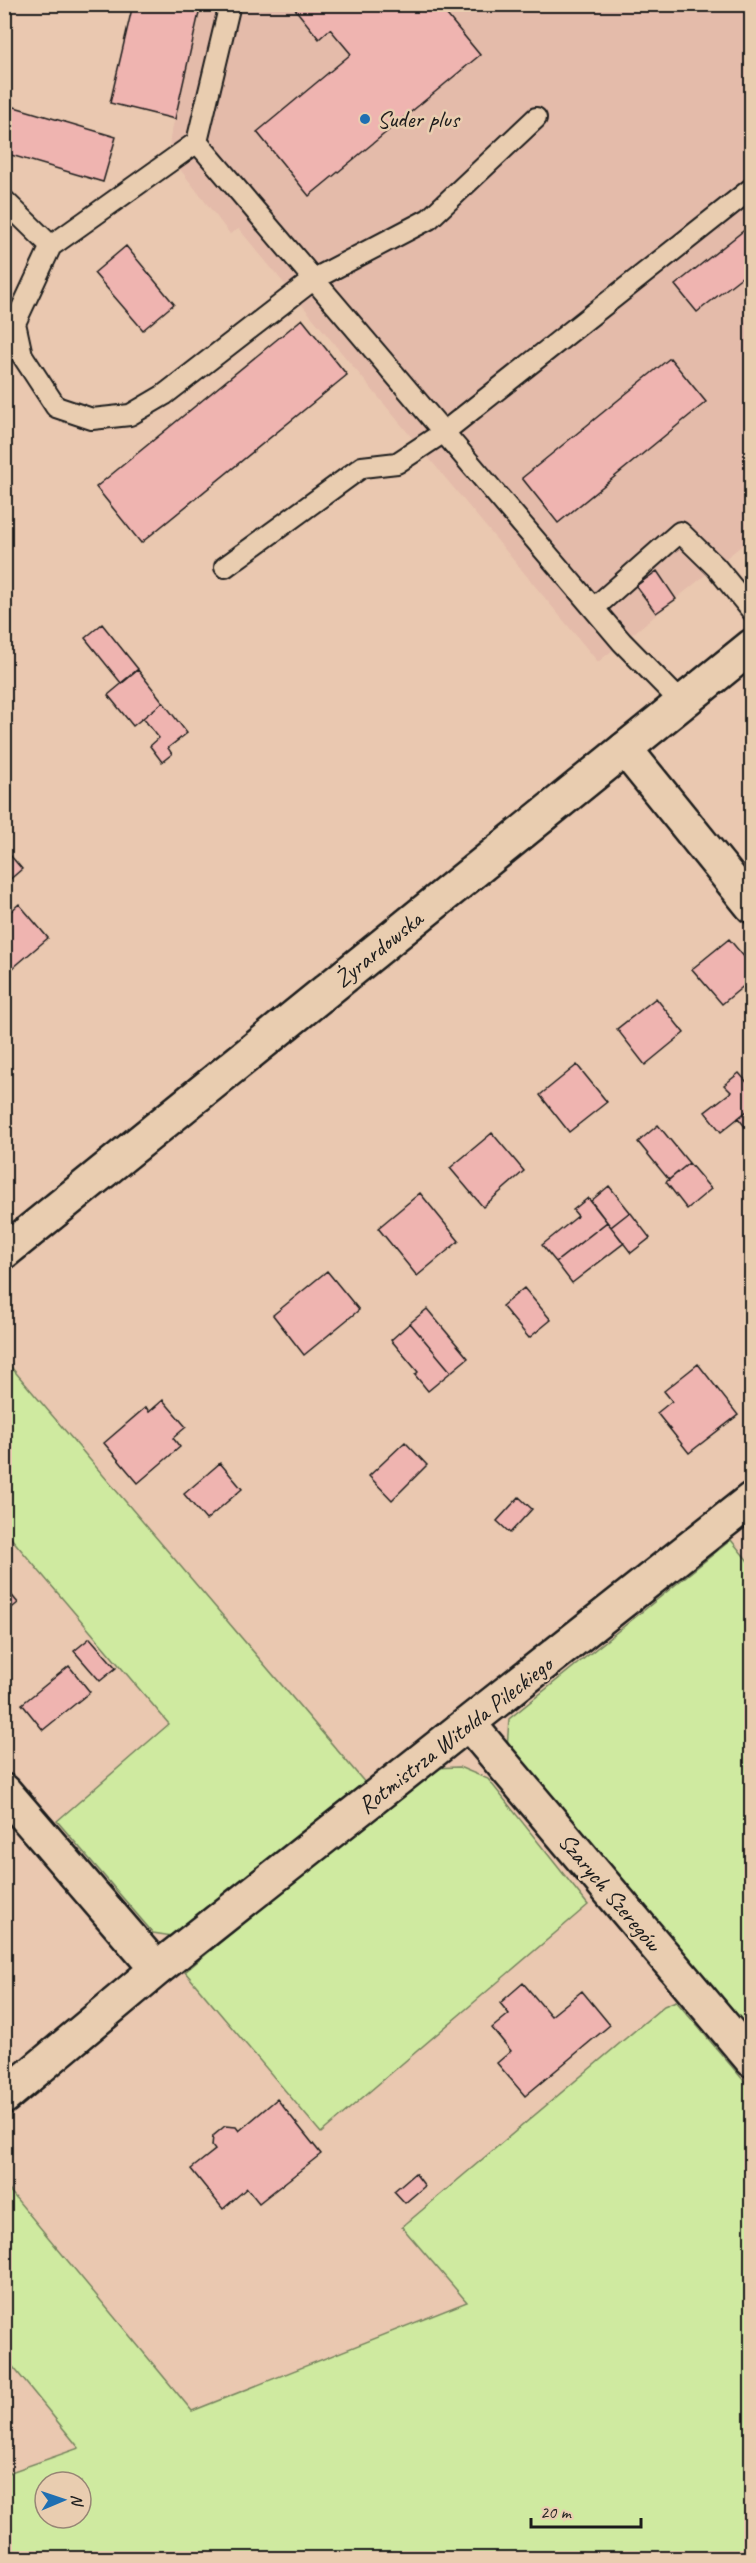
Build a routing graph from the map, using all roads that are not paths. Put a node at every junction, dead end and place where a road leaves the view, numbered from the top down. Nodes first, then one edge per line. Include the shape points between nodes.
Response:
1 (230, 4) edge
2 (536, 118) dead end
3 (197, 142) junction
4 (752, 188) edge
5 (4, 200) edge
6 (51, 246) junction
7 (314, 279) junction
8 (444, 432) junction
9 (225, 567) dead end
10 (594, 608) junction
11 (752, 611) edge
12 (752, 646) edge
13 (682, 703) junction
14 (625, 748) junction
15 (752, 906) edge
16 (4, 1252) edge
17 (752, 1499) edge
18 (469, 1724) junction
19 (4, 1791) edge
20 (157, 1969) junction
21 (752, 2060) edge
22 (4, 2097) edge

1 - 3 lane
2 - 7 lane via 429,219
3 - 6 lane
3 - 7 lane
4 - 8 lane
5 - 6 lane
6 - 7 lane via 15,323 22,355 56,407 92,419 130,414 164,395
7 - 8 lane
8 - 9 lane via 397,463 362,467
8 - 10 lane
10 - 11 lane via 680,532 716,567
10 - 13 lane
12 - 13 street, Żyrardowska
13 - 14 street, Żyrardowska
14 - 15 street
14 - 16 street, Żyrardowska
17 - 18 street, Rotmistrza Witolda Pileckiego
18 - 20 street, Rotmistrza Witolda Pileckiego
18 - 21 street, Szarych Szeregów
19 - 20 street
20 - 22 street, Rotmistrza Witolda Pileckiego

